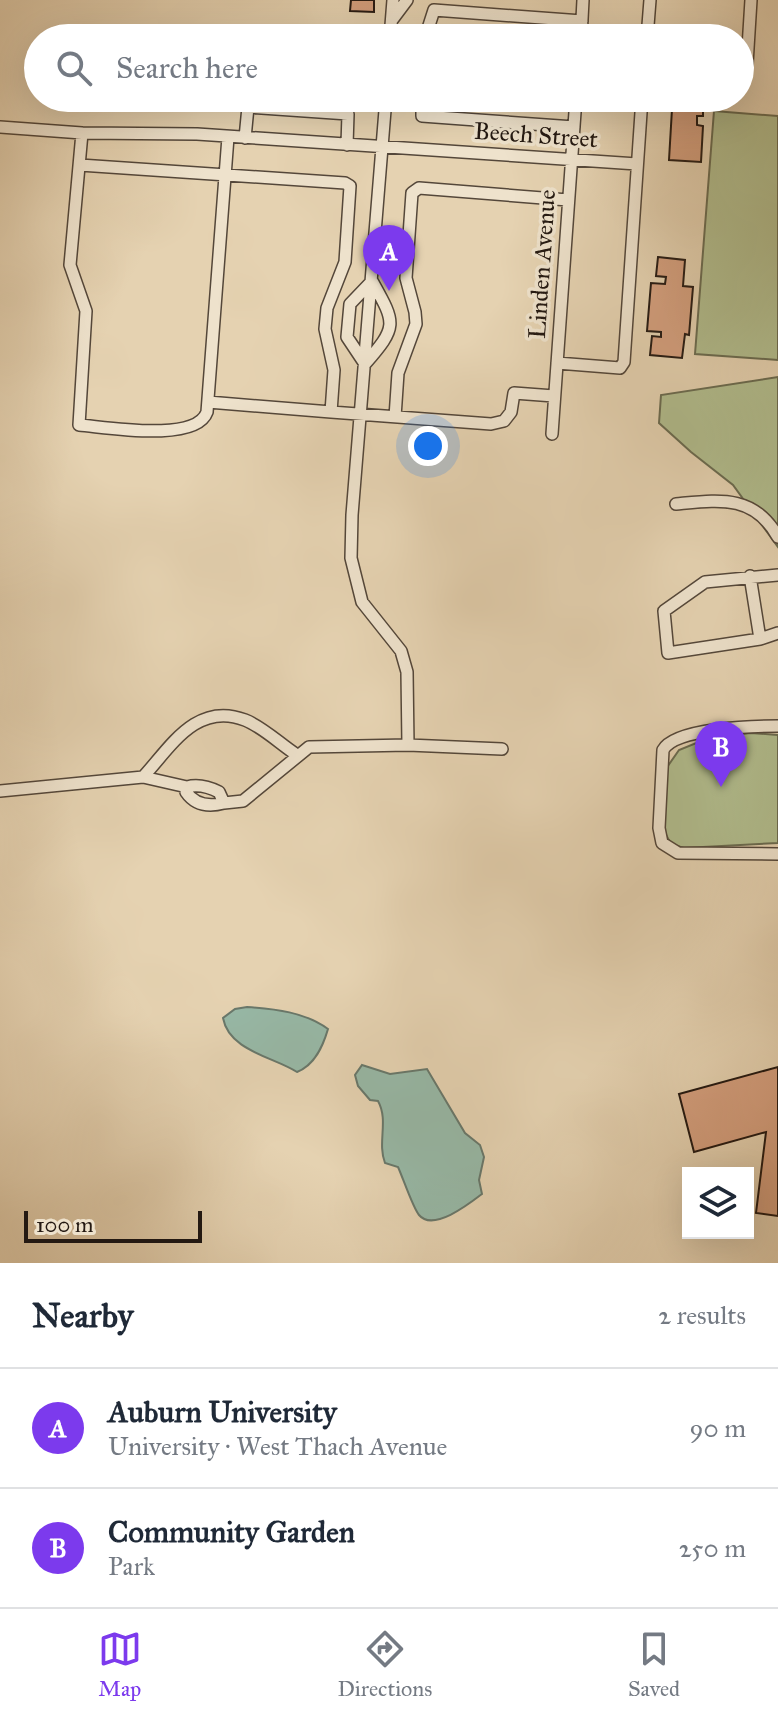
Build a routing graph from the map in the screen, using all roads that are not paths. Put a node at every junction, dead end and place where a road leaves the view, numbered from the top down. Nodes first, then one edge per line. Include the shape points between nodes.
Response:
1 (393, 0) edge
2 (407, 0) edge
3 (583, 0) edge
4 (650, 0) edge
5 (751, 0) edge
6 (391, 21) junction
7 (582, 21) junction
8 (391, 24) edge
9 (430, 24) edge
10 (582, 24) edge
11 (648, 24) edge
12 (750, 24) edge
13 (248, 112) edge
14 (319, 112) edge
15 (385, 112) edge
16 (422, 112) edge
17 (575, 112) edge
18 (641, 112) edge
19 (0, 127) edge
20 (574, 127) junction
21 (82, 133) junction
22 (228, 137) junction
23 (245, 138) junction
24 (347, 145) junction
25 (382, 148) junction
26 (571, 160) junction
27 (637, 164) junction
28 (80, 165) junction
29 (225, 176) junction
30 (568, 200) junction
31 (372, 281) junction
32 (557, 363) junction
33 (365, 364) junction
34 (554, 396) junction
35 (208, 402) junction
36 (331, 412) junction
37 (361, 415) junction
38 (395, 417) junction
39 (552, 434) dead end
40 (676, 504) dead end
41 (778, 537) edge
42 (778, 575) edge
43 (750, 576) junction
44 (778, 633) edge
45 (760, 639) junction
46 (778, 726) edge
47 (408, 745) junction
48 (502, 749) dead end
49 (297, 755) junction
50 (143, 777) junction
51 (187, 787) junction
52 (0, 791) edge
53 (224, 803) junction
54 (778, 854) edge

1 - 6 street
2 - 6 street
3 - 7 street
4 - 11 street
5 - 12 street
6 - 8 street
7 - 9 street via 434,10
7 - 10 street
13 - 23 street
14 - 24 street via 348,114
15 - 25 street
16 - 20 street
17 - 20 street, Linden Avenue
18 - 27 street
19 - 21 street, Beech Street
20 - 26 street, Linden Avenue
21 - 22 street, Beech Street
21 - 28 street
22 - 23 street, Beech Street
22 - 29 street
23 - 24 street, Beech Street
24 - 25 street, Beech Street
25 - 26 street, Beech Street
25 - 31 street
26 - 27 street, Beech Street
26 - 30 street, Linden Avenue
27 - 32 street via 624,362 620,368
28 - 29 street
28 - 35 street via 70,265 86,311 79,425 160,431 197,426
29 - 35 street
29 - 36 street via 350,186 345,262 327,308 325,329 334,370
30 - 32 street, Linden Avenue
30 - 38 street via 419,188 412,193 406,278 416,324 398,373
31 - 33 street
31 - 33 street via 390,313 388,337
31 - 33 street via 350,304 347,337
32 - 34 street, Linden Avenue
33 - 37 street
34 - 38 street via 514,393 511,412 504,421 491,424
34 - 39 street, Linden Avenue
35 - 36 street
36 - 37 street
37 - 38 street
37 - 47 street via 351,558 362,602 401,651 407,672
40 - 41 street via 716,500 746,505 766,518
42 - 43 street
43 - 45 street
43 - 45 street via 705,582 664,611 668,653
44 - 45 street
46 - 54 street via 707,732 667,742 659,828 662,843 678,853
47 - 48 street
47 - 49 street via 309,747
49 - 50 street via 242,719 204,719 173,740
49 - 53 street via 243,801
50 - 51 street
50 - 52 street
51 - 53 street via 211,788
51 - 53 street via 191,799 202,805

